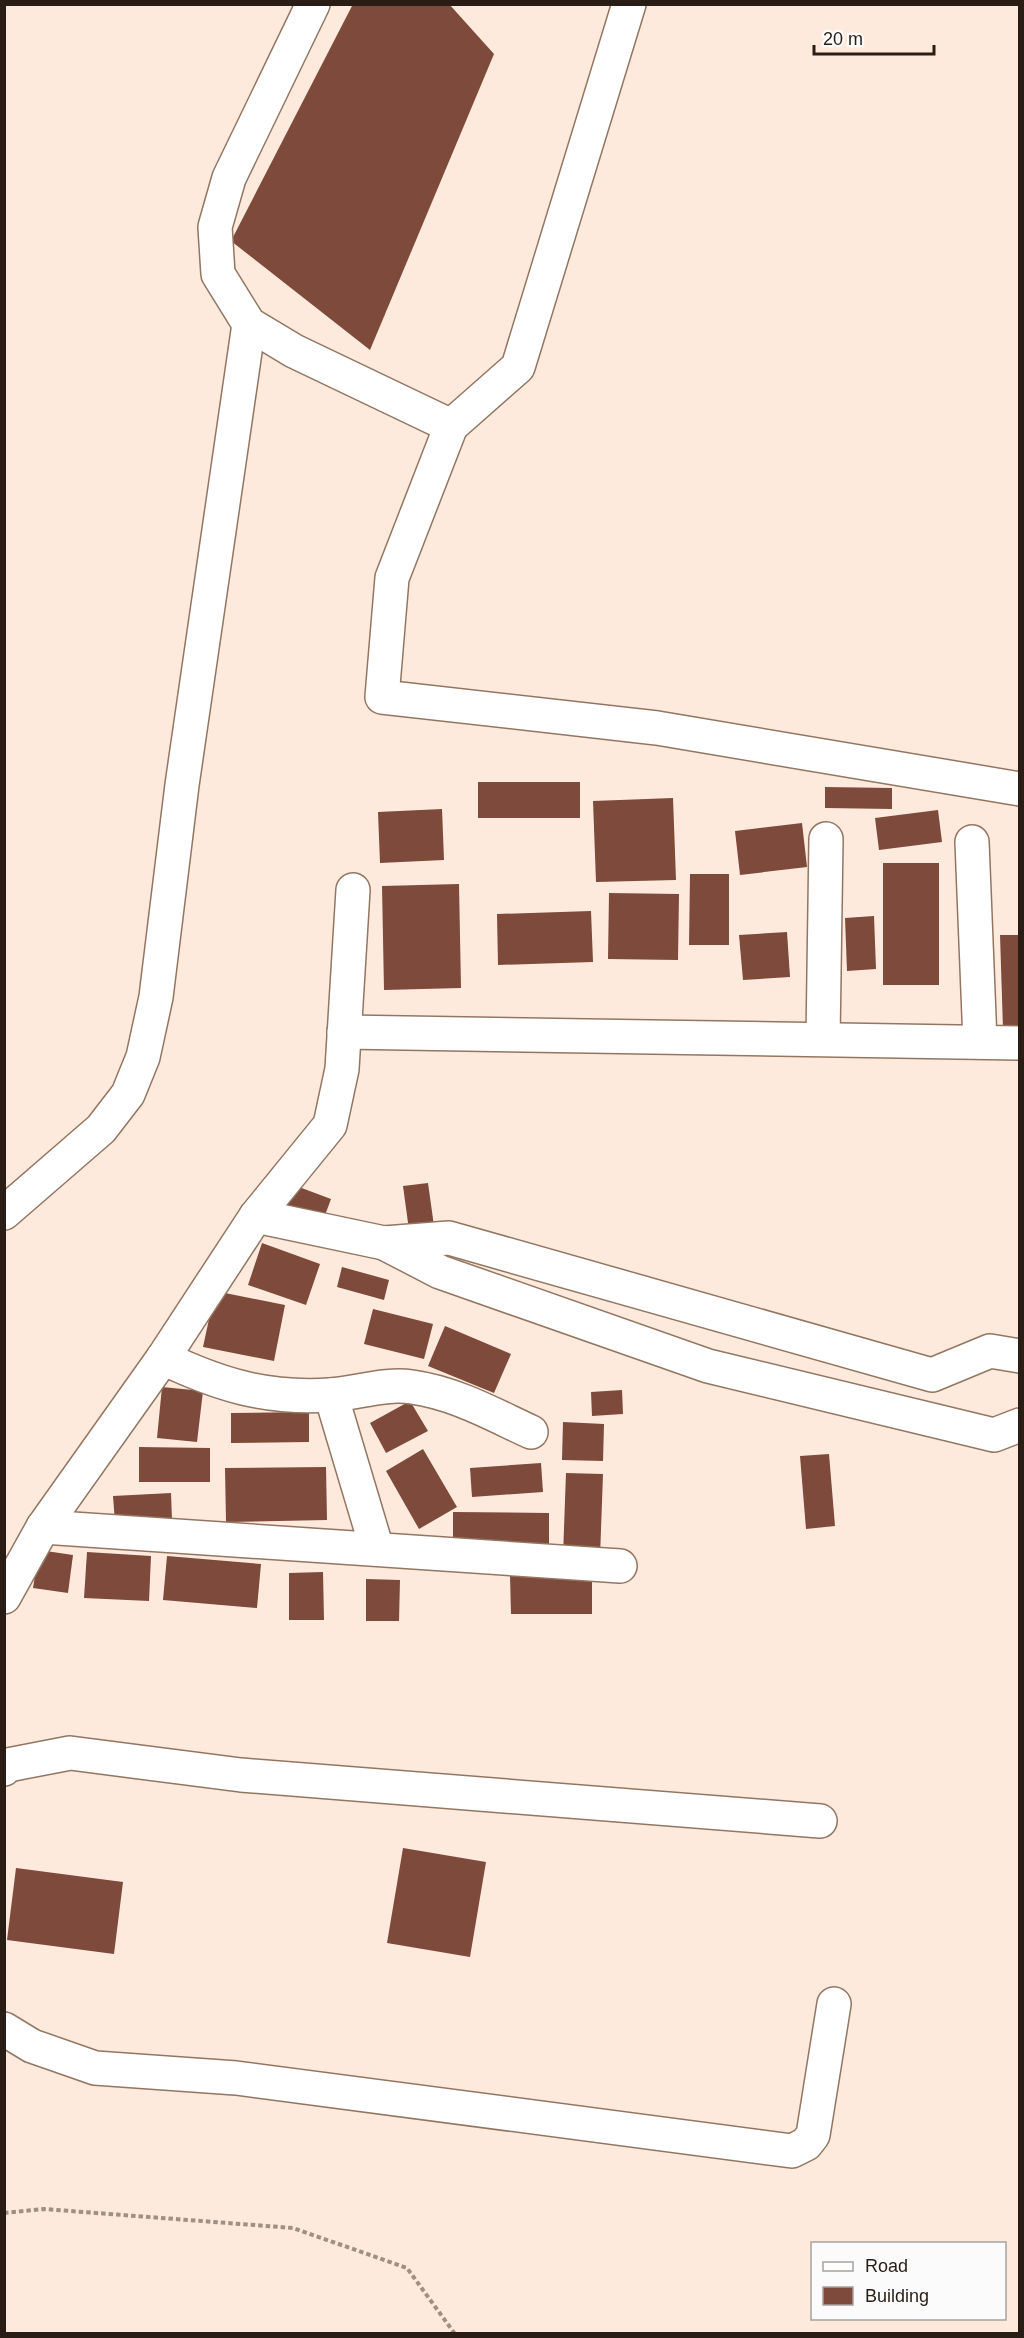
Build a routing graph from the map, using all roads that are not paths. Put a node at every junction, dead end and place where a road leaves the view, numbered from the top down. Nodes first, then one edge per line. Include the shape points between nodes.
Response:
1 (313, 4) edge
2 (629, 4) edge
3 (249, 324) junction
4 (451, 426) junction
5 (1020, 789) edge
6 (826, 839) dead end
7 (972, 842) dead end
8 (353, 890) dead end
9 (344, 1032) junction
10 (823, 1038) junction
11 (980, 1042) junction
12 (1020, 1043) edge
13 (4, 1213) edge
14 (256, 1216) junction
15 (384, 1243) junction
16 (1020, 1356) edge
17 (163, 1358) junction
18 (331, 1395) junction
19 (1020, 1425) edge
20 (531, 1432) dead end
21 (43, 1527) junction
22 (377, 1549) junction
23 (620, 1566) dead end
24 (4, 1597) edge
25 (4, 1769) edge
26 (820, 1821) dead end
27 (834, 2004) dead end
28 (4, 2029) edge

1 - 3 street via 229,178 215,227 218,274
2 - 4 street via 518,367
3 - 4 street via 294,351
3 - 13 street via 182,785 156,997 143,1057 128,1094 101,1129
4 - 5 street via 392,578 382,697 657,728
6 - 10 street
7 - 11 street
8 - 9 street
9 - 10 street
9 - 14 street via 342,1070 330,1125
10 - 11 street
11 - 12 street
14 - 15 street
14 - 17 street
15 - 16 street via 449,1238 932,1375 990,1351
15 - 19 street via 440,1272 708,1366 994,1435
17 - 18 street via 209,1380 249,1391
17 - 21 street
18 - 20 street via 410,1386 452,1395
18 - 22 street
21 - 22 street
21 - 24 street
22 - 23 street
25 - 26 street via 70,1753 241,1775
27 - 28 street via 813,2135 792,2151 236,2078 95,2068 32,2046

